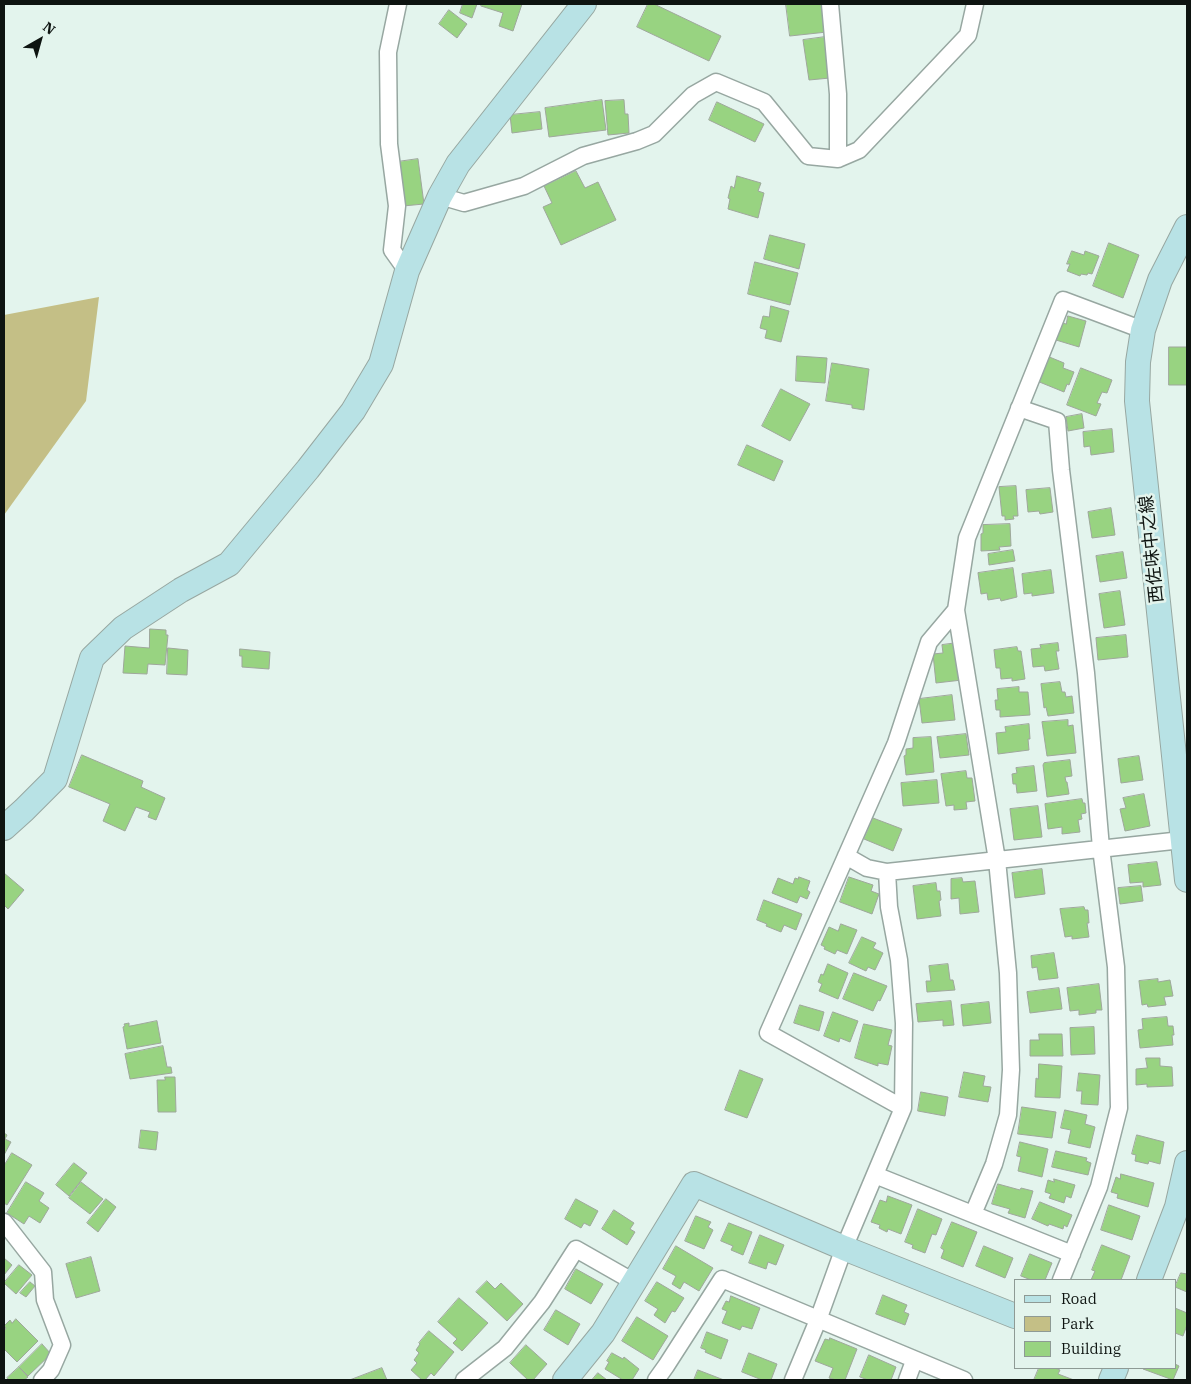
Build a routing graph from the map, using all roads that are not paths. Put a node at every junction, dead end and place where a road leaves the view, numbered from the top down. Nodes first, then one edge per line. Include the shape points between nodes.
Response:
1 (398, 4) edge
2 (584, 4) edge
3 (830, 4) edge
4 (975, 4) edge
5 (838, 160) junction
6 (440, 196) junction
7 (1187, 227) edge
8 (407, 271) junction
9 (1143, 330) junction
10 (1019, 408) junction
11 (956, 610) junction
12 (4, 828) edge
13 (1182, 840) junction
14 (1101, 848) junction
15 (846, 856) junction
16 (997, 860) junction
17 (887, 872) junction
18 (1187, 880) edge
19 (903, 1108) junction
20 (1187, 1164) edge
21 (875, 1175) junction
22 (1182, 1209) edge
23 (973, 1214) junction
24 (4, 1222) edge
25 (844, 1248) junction
26 (1072, 1254) junction
27 (1062, 1279) edge
28 (1149, 1279) edge
29 (634, 1282) junction
30 (1014, 1316) edge
31 (818, 1320) junction
32 (914, 1361) junction
33 (42, 1380) edge
34 (464, 1380) edge
35 (565, 1380) edge
36 (656, 1380) edge
37 (793, 1380) edge
38 (907, 1380) edge
39 (964, 1380) edge

1 - 8 street via 388,52 389,144 397,206 392,250
2 - 6 street via 458,164
3 - 5 street via 838,94
4 - 5 street via 968,35 859,150
5 - 6 street via 808,156 764,102 716,82 692,95 654,134 583,156 524,186 490,196 464,203
6 - 8 street
7 - 9 street, 西佐味中之線 via 1160,280
8 - 12 street via 380,364 353,411 229,564 181,590 123,628 92,658 56,779
9 - 10 street via 1063,300
9 - 13 street, 西佐味中之線 via 1137,401
10 - 11 street via 966,538
10 - 14 street via 1057,421 1060,470 1086,673
11 - 15 street via 929,642 896,743
11 - 16 street
13 - 14 street
13 - 18 street, 西佐味中之線
14 - 16 street
14 - 26 street via 1116,967 1119,1108 1099,1188
15 - 17 street via 867,868
15 - 19 street via 768,1033
16 - 17 street
16 - 23 street via 1008,973 1008,1116 994,1164
17 - 19 street via 904,1023
19 - 21 street
20 - 22 street
21 - 23 street
21 - 25 street
22 - 28 street
23 - 26 street
24 - 33 street via 43,1272 46,1300 62,1345 51,1370
25 - 29 street via 694,1184
25 - 30 street
25 - 31 street
26 - 27 street
29 - 34 street via 576,1249 542,1302 505,1348
29 - 35 street via 603,1333
31 - 32 street
31 - 36 street via 722,1279
31 - 37 street
32 - 38 street
32 - 39 street

